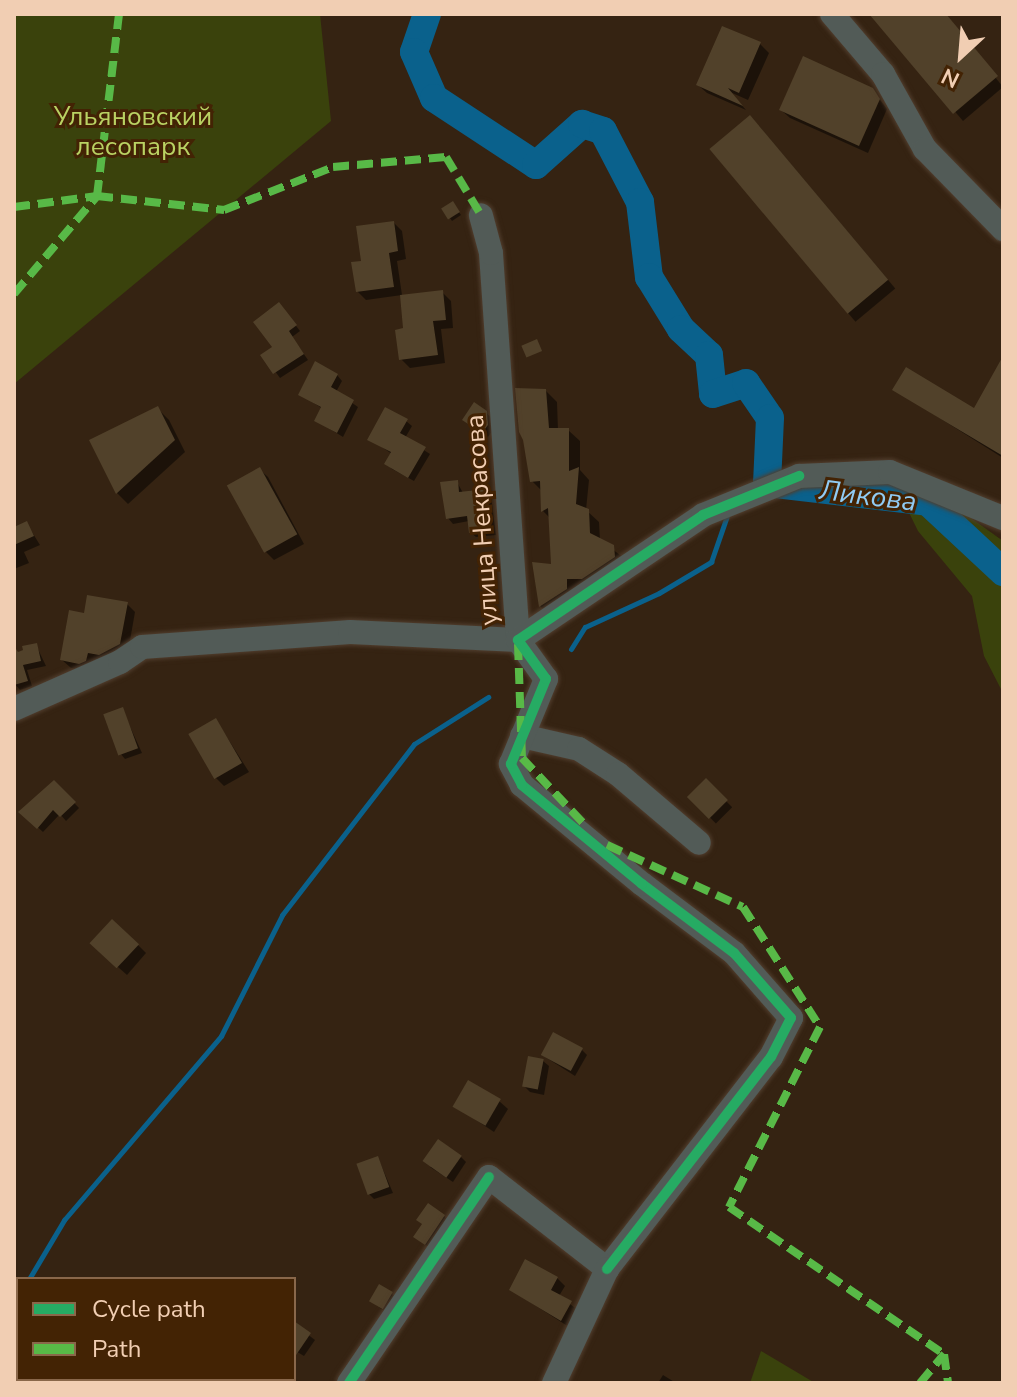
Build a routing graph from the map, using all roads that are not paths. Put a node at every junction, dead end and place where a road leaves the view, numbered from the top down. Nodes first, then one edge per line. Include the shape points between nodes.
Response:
1 (832, 14) edge
2 (481, 215) dead end
3 (1003, 229) edge
4 (1003, 518) edge
5 (518, 640) junction
6 (14, 709) edge
7 (522, 736) junction
8 (699, 843) dead end
9 (607, 1269) junction
10 (349, 1383) edge
11 (554, 1383) edge

1 - 3 street via 883,74 925,149
2 - 5 street, улица Некрасова via 491,253
4 - 5 street via 890,472 799,476 703,515
5 - 6 street, улица Некрасова via 350,632 142,647
5 - 7 street via 546,679
7 - 8 street via 579,749 618,774
7 - 9 street via 511,764 522,785 734,953 791,1018 771,1057
9 - 10 street via 489,1177
9 - 11 street

